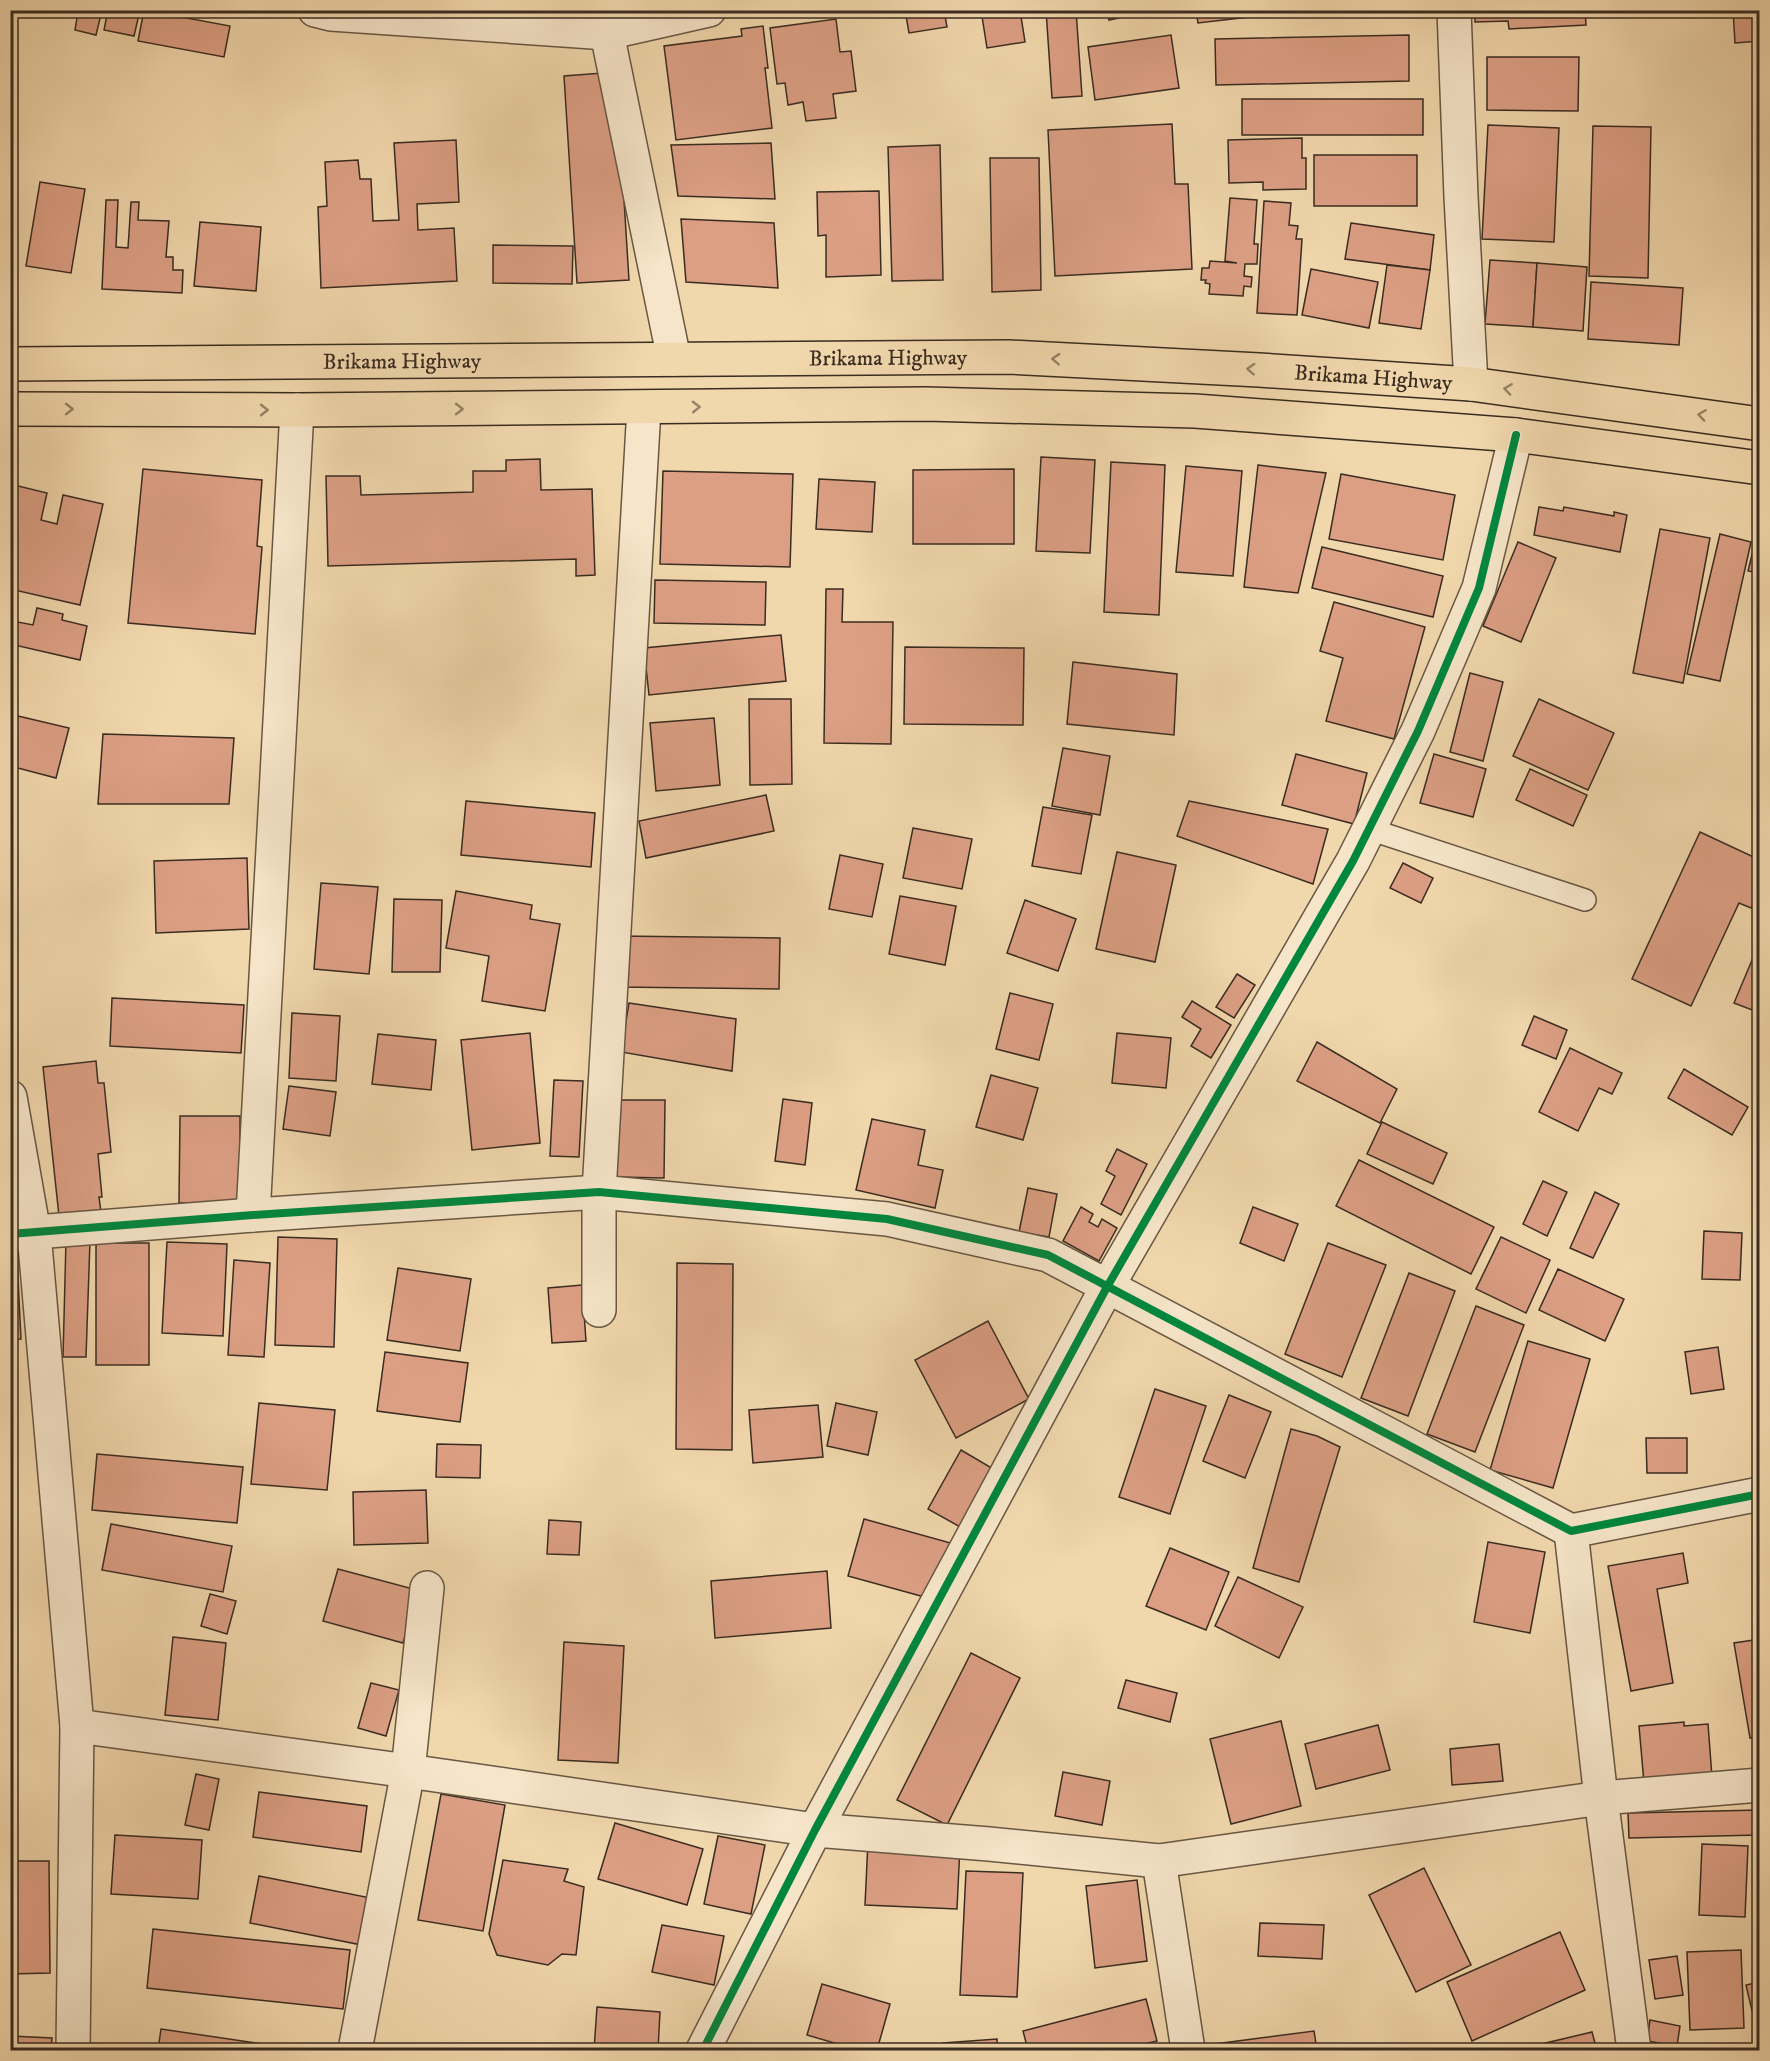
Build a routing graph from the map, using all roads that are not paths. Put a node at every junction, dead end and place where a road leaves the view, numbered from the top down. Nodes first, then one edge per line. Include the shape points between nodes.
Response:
1 (315, 10) edge
2 (709, 10) edge
3 (1454, 10) edge
4 (607, 22) edge
5 (674, 359) junction
6 (10, 364) edge
7 (1470, 384) junction
8 (10, 408) edge
9 (644, 408) junction
10 (297, 410) junction
11 (1760, 424) edge
12 (1516, 435) junction
13 (1760, 468) edge
14 (1369, 829) junction
15 (1585, 900) dead end
16 (10, 1096) edge
17 (599, 1191) junction
18 (253, 1215) junction
19 (22, 1234) edge
20 (1107, 1287) junction
21 (599, 1310) dead end
22 (1760, 1494) edge
23 (1571, 1531) junction
24 (427, 1588) dead end
25 (77, 1726) junction
26 (408, 1771) junction
27 (1760, 1785) edge
28 (1601, 1798) junction
29 (815, 1830) junction
30 (1159, 1861) junction
31 (73, 2050) edge
32 (355, 2050) edge
33 (704, 2050) edge
34 (1188, 2050) edge
35 (1634, 2050) edge

1 - 4 street via 331,14
2 - 4 street
3 - 7 street
4 - 5 street
5 - 6 highway, Brikama Highway
7 -> 5 highway, Brikama Highway via 1009,357
11 -> 7 highway, Brikama Highway
8 -> 10 highway, Brikama Highway
10 -> 9 highway, Brikama Highway
9 -> 12 highway, Brikama Highway via 927,404 1195,411
9 - 17 street
10 - 18 street
12 - 13 highway, Brikama Highway
12 - 14 street via 1479,588 1418,731
14 - 15 lane
14 - 20 street
16 - 19 street
17 - 18 street
17 - 20 street via 887,1219 1048,1256
17 - 21 street
18 - 19 street
19 - 25 street
20 - 23 street
20 - 29 street
22 - 23 street
23 - 28 street
24 - 26 street
25 - 26 street
25 - 31 street
26 - 29 street
26 - 32 street
27 - 28 street
28 - 30 street
28 - 35 street
29 - 30 street
29 - 33 street
30 - 34 street

